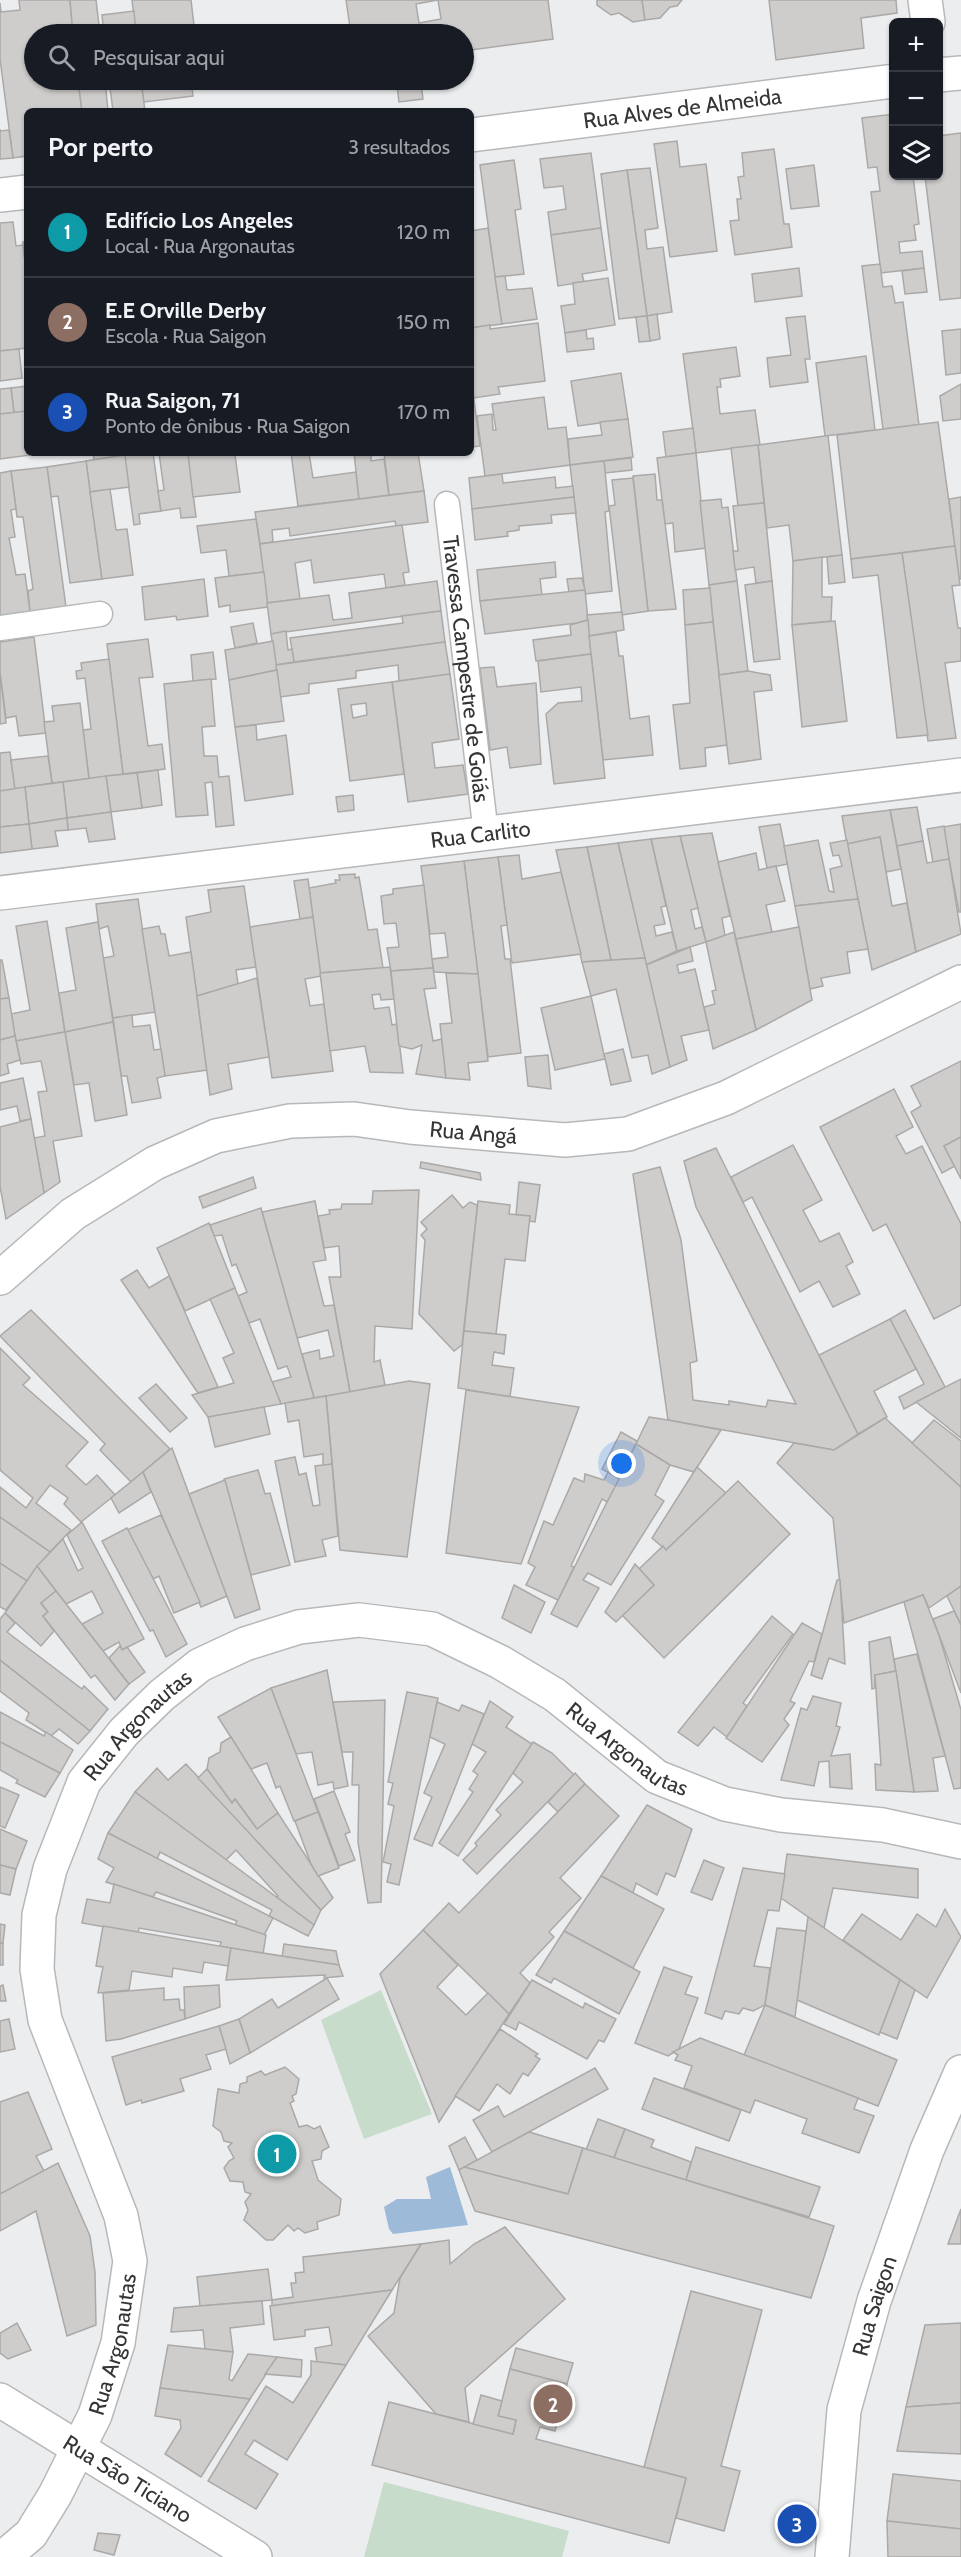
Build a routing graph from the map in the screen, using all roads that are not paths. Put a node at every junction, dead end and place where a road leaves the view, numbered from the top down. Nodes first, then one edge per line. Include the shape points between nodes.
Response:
1 (925, 0) edge
2 (927, 18) edge
3 (961, 73) edge
4 (943, 75) edge
5 (889, 82) edge
6 (474, 135) edge
7 (24, 192) edge
8 (0, 195) edge
9 (447, 504) dead end
10 (100, 614) dead end
11 (0, 628) edge
12 (961, 775) edge
13 (486, 834) junction
14 (0, 893) edge
15 (961, 982) edge
16 (0, 1278) edge
17 (961, 1842) edge
18 (961, 2072) edge
19 (0, 2400) edge
20 (80, 2448) junction
21 (830, 2554) edge
22 (4, 2557) edge
23 (255, 2557) edge

1 - 2 street
3 - 4 street
5 - 6 street, Rua Alves de Almeida
7 - 8 street
9 - 13 lane, Travessa Campestre de Goiás
10 - 11 lane
12 - 13 street, Rua Carlito
13 - 14 street, Rua Carlito
15 - 16 street, Rua Angá via 726,1098 628,1134 565,1140 354,1119 290,1121 216,1136 155,1163 73,1214
17 - 20 street, Rua Argonautas via 883,1825 781,1815 725,1804 657,1777 555,1695 500,1662 432,1629 359,1620 299,1628 245,1644 200,1665 124,1732 84,1782 50,1869 39,1915 37,1969 45,2020 121,2216 130,2261 118,2343
18 - 21 street, Rua Saigon via 927,2150 874,2301 844,2410
19 - 20 street, Rua São Ticiano
20 - 22 street, Rua Argonautas via 31,2534
20 - 23 street, Rua São Ticiano

